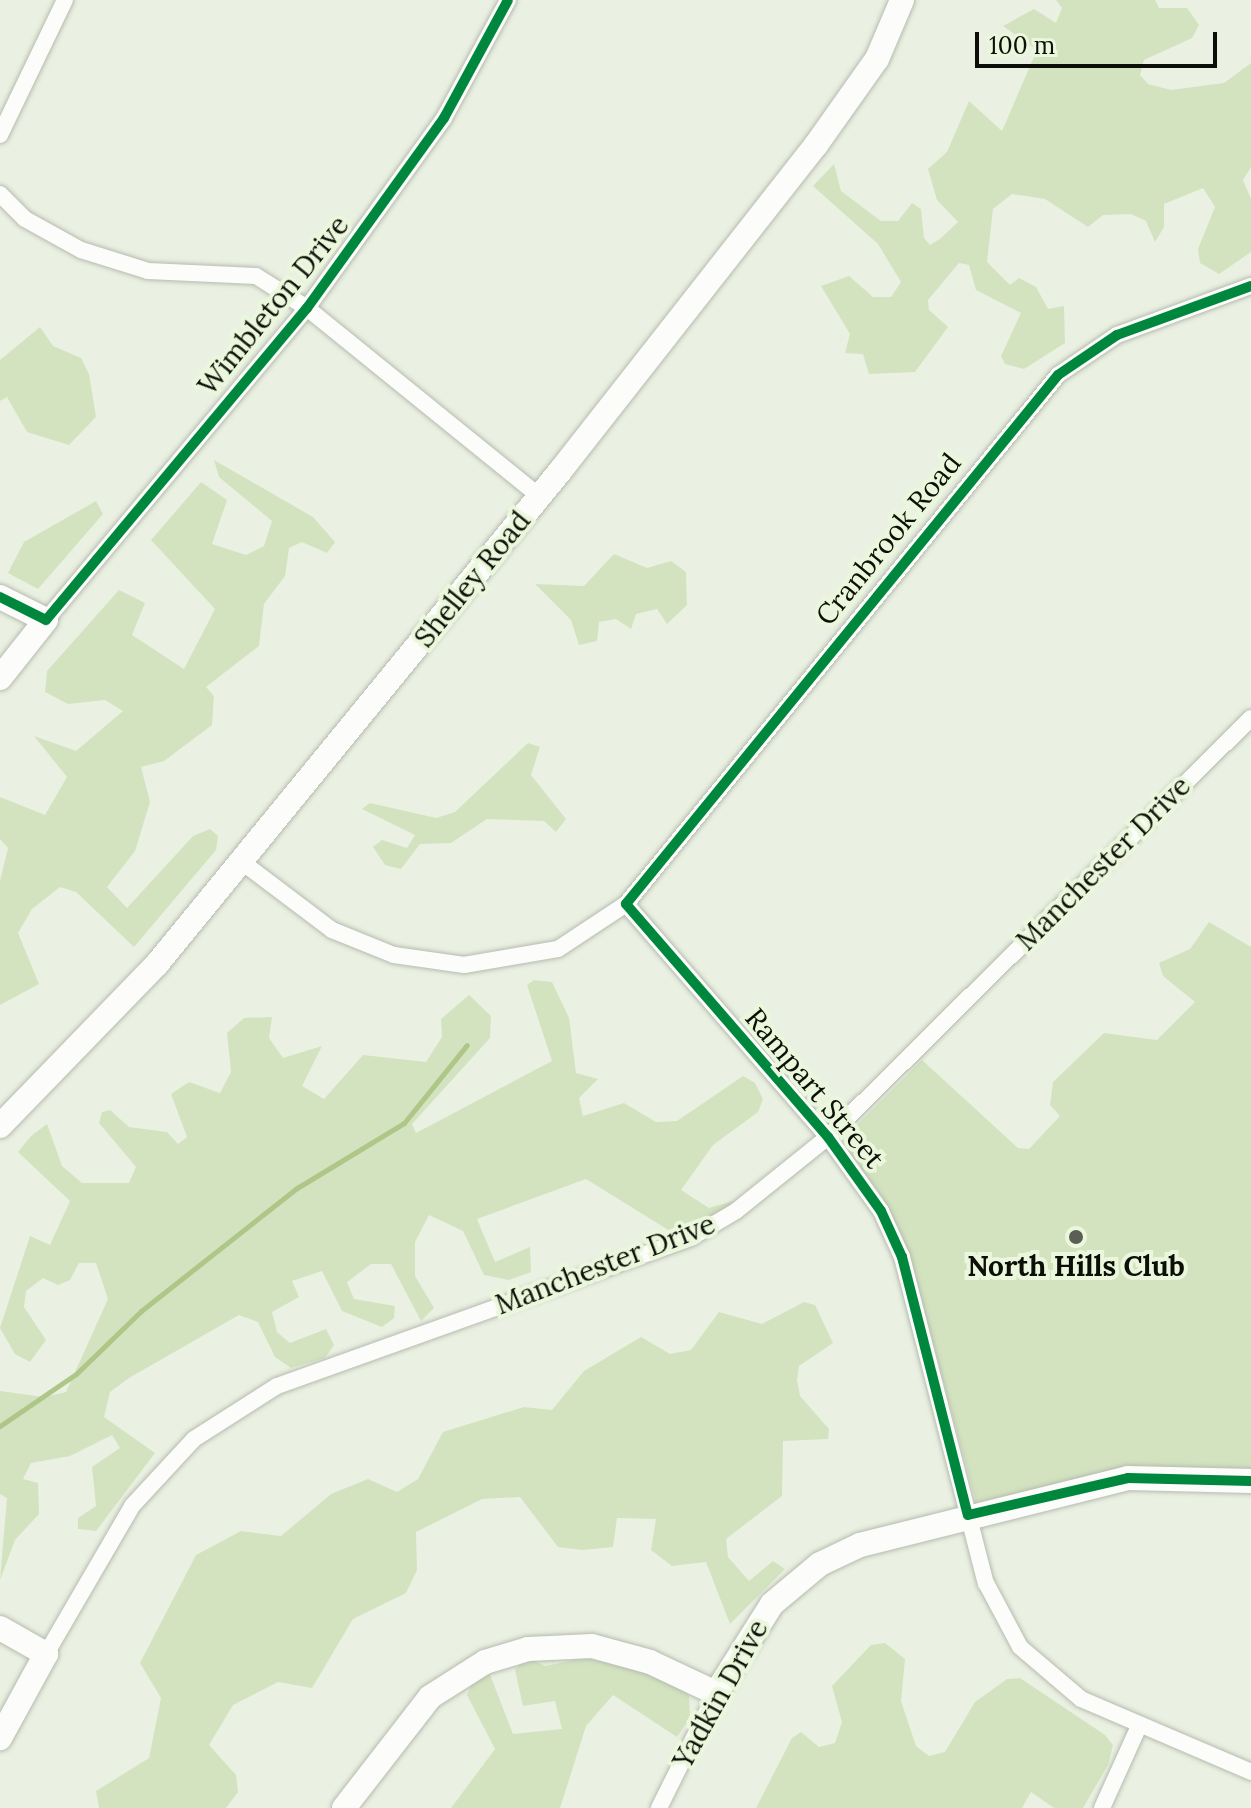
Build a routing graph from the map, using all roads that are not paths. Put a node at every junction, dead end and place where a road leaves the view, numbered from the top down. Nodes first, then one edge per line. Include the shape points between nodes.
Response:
1 (508, 0) edge
2 (902, 0) edge
3 (63, 1) edge
4 (0, 135) edge
5 (0, 194) edge
6 (1251, 286) edge
7 (307, 308) junction
8 (539, 496) junction
9 (0, 597) edge
10 (46, 620) junction
11 (0, 678) edge
12 (1251, 718) edge
13 (242, 862) junction
14 (626, 904) junction
15 (0, 1126) edge
16 (828, 1137) junction
17 (1251, 1481) edge
18 (968, 1515) junction
19 (0, 1628) edge
20 (46, 1654) junction
21 (716, 1693) junction
22 (1139, 1726) junction
23 (0, 1738) edge
24 (1251, 1772) edge
25 (344, 1808) edge
26 (659, 1808) edge
27 (1102, 1808) edge

1 - 7 street, Wimbleton Drive via 444,118
2 - 8 street, Shelley Road via 877,59 816,145
3 - 4 street
5 - 7 street via 25,219 81,250 148,271 256,276
6 - 14 street, Cranbrook Road via 1117,335 1058,375
7 - 8 street
7 - 10 street, Wimbleton Drive
8 - 13 street, Shelley Road
9 - 10 street
10 - 11 street, Wimbleton Drive
12 - 16 street, Manchester Drive
13 - 14 street, Cranbrook Road via 332,930 367,947 464,965 558,949
13 - 15 street, Shelley Road via 157,964
14 - 16 street, Rampart Street
16 - 18 street, Rampart Street via 871,1193 902,1257
16 - 20 street, Manchester Drive via 764,1192 692,1237 319,1370 233,1410 177,1455 132,1506
17 - 18 street, Yadkin Drive via 1128,1478
18 - 21 street, Yadkin Drive via 889,1535 820,1564 762,1615
18 - 22 street, Rampart Street via 993,1601 1020,1647 1081,1699
19 - 20 street
20 - 23 street, Manchester Drive
21 - 25 street via 650,1662 592,1646 505,1655 430,1697
21 - 26 street, Yadkin Drive
22 - 24 street, Rampart Street
22 - 27 street

